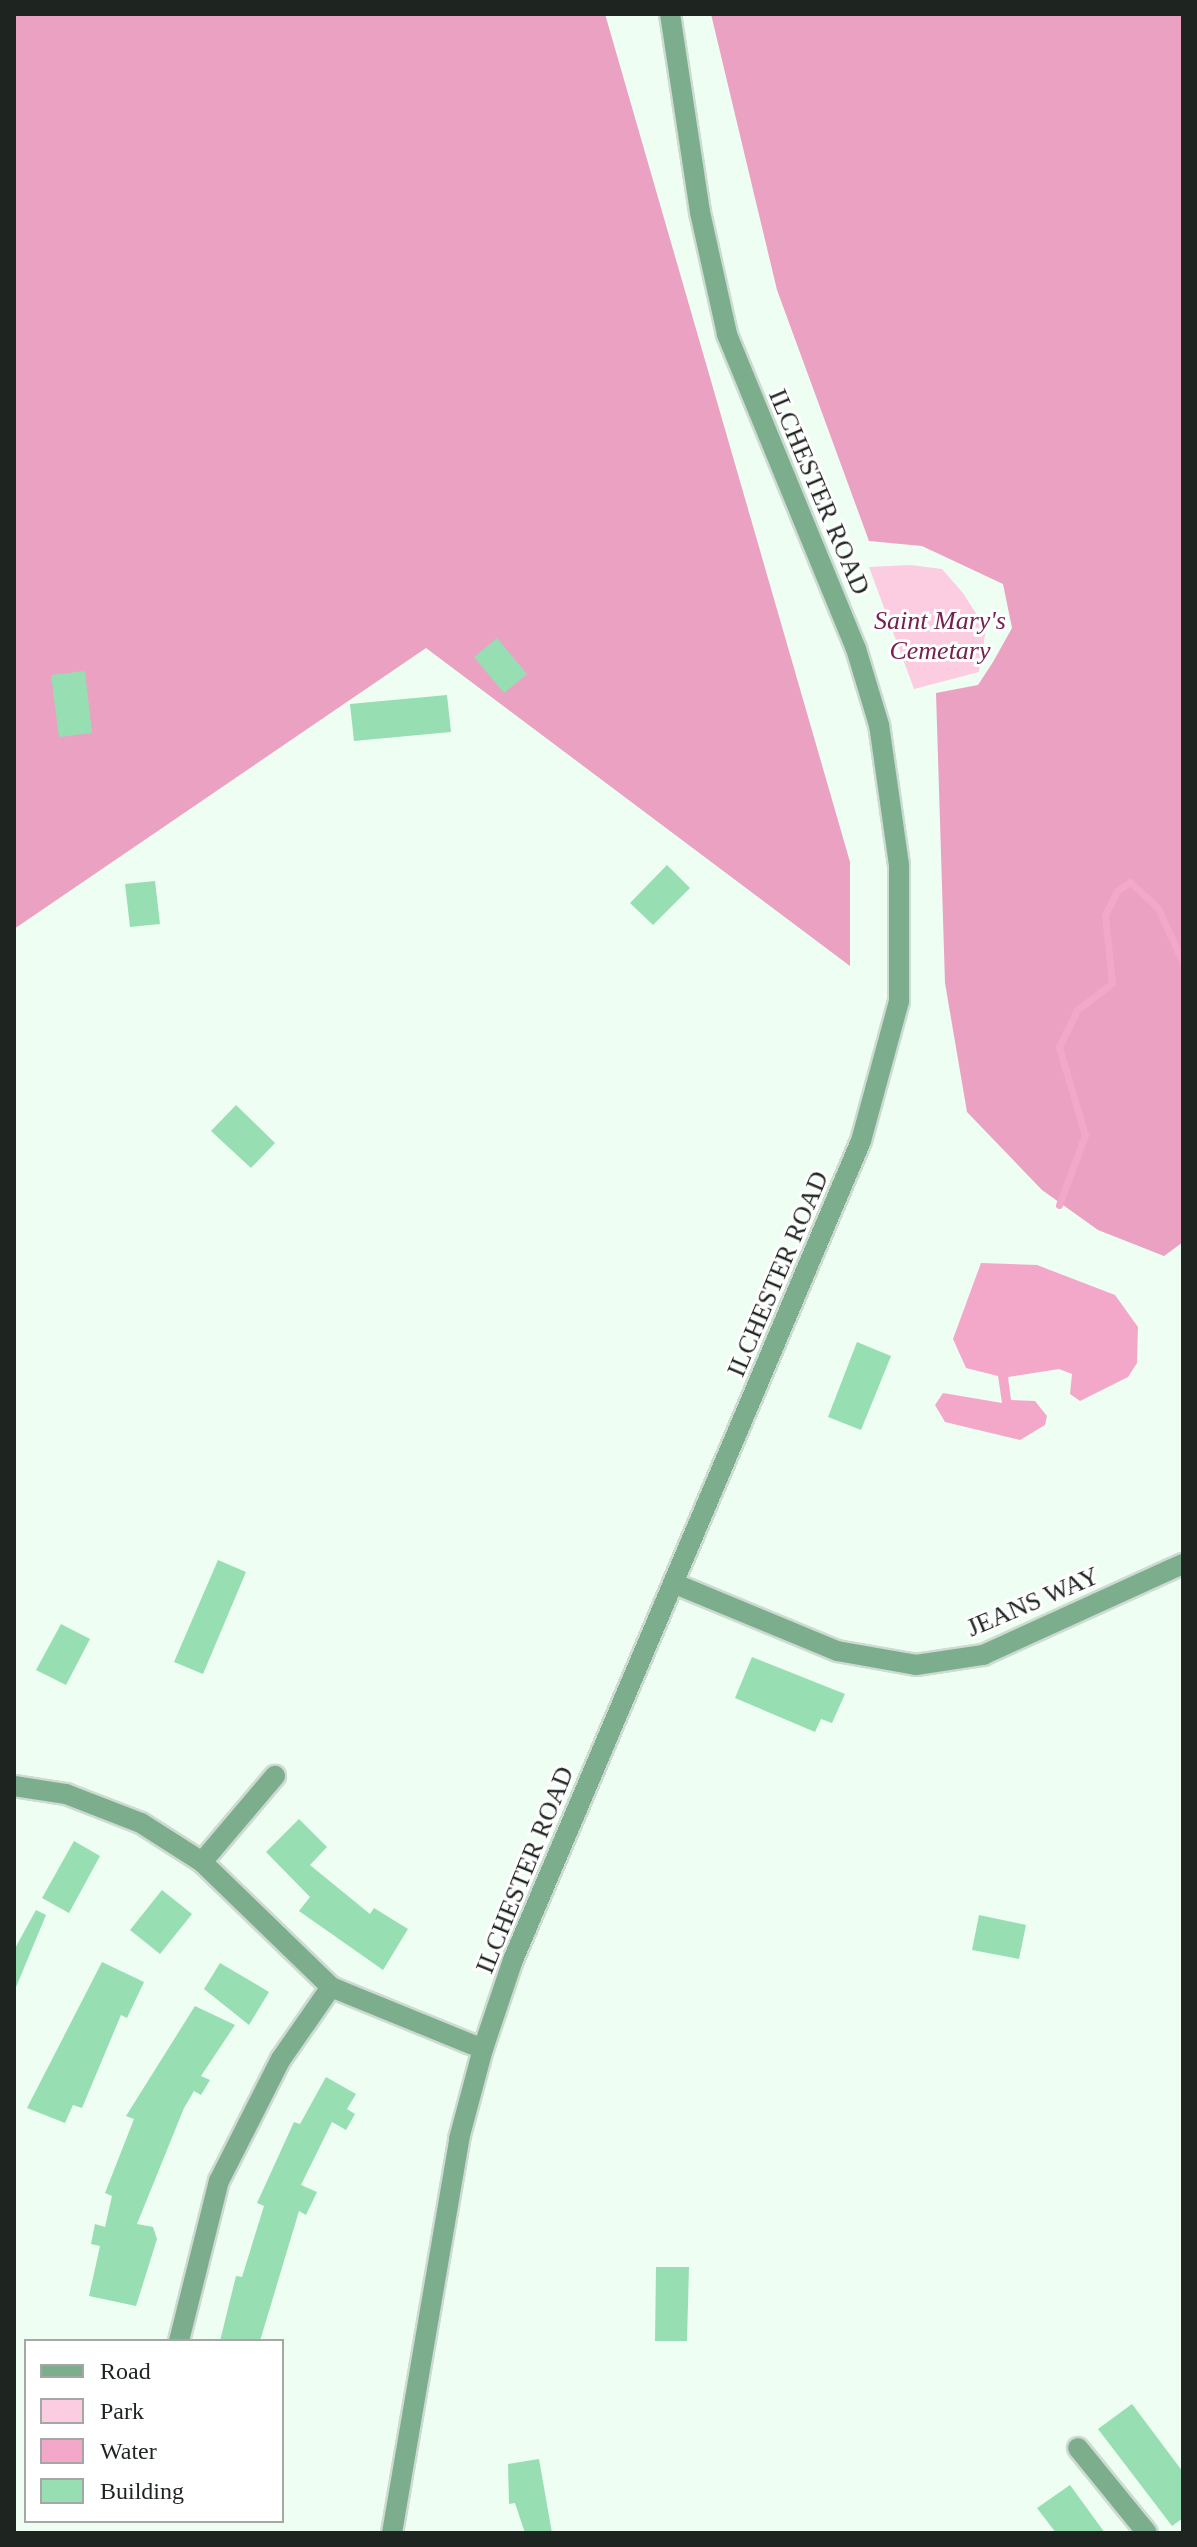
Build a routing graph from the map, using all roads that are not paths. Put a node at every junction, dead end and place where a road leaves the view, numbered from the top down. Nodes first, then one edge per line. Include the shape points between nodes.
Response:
1 (670, 14) edge
2 (1183, 1564) edge
3 (673, 1583) junction
4 (275, 1776) dead end
5 (14, 1786) edge
6 (202, 1862) junction
7 (331, 1987) junction
8 (483, 2049) junction
9 (180, 2339) edge
10 (1078, 2448) dead end
11 (392, 2533) edge
12 (1147, 2533) edge

1 - 3 street, ILCHESTER ROAD via 700,212 727,334 856,649 879,725 902,937 899,1001 861,1141
2 - 3 street, JEANS WAY via 983,1655 916,1665 837,1651
3 - 8 street, ILCHESTER ROAD via 513,1960
4 - 6 street
5 - 6 street via 108,1808
6 - 7 street
7 - 8 street
7 - 9 street via 281,2059 219,2181
8 - 11 street, ILCHESTER ROAD via 459,2139
10 - 12 street

